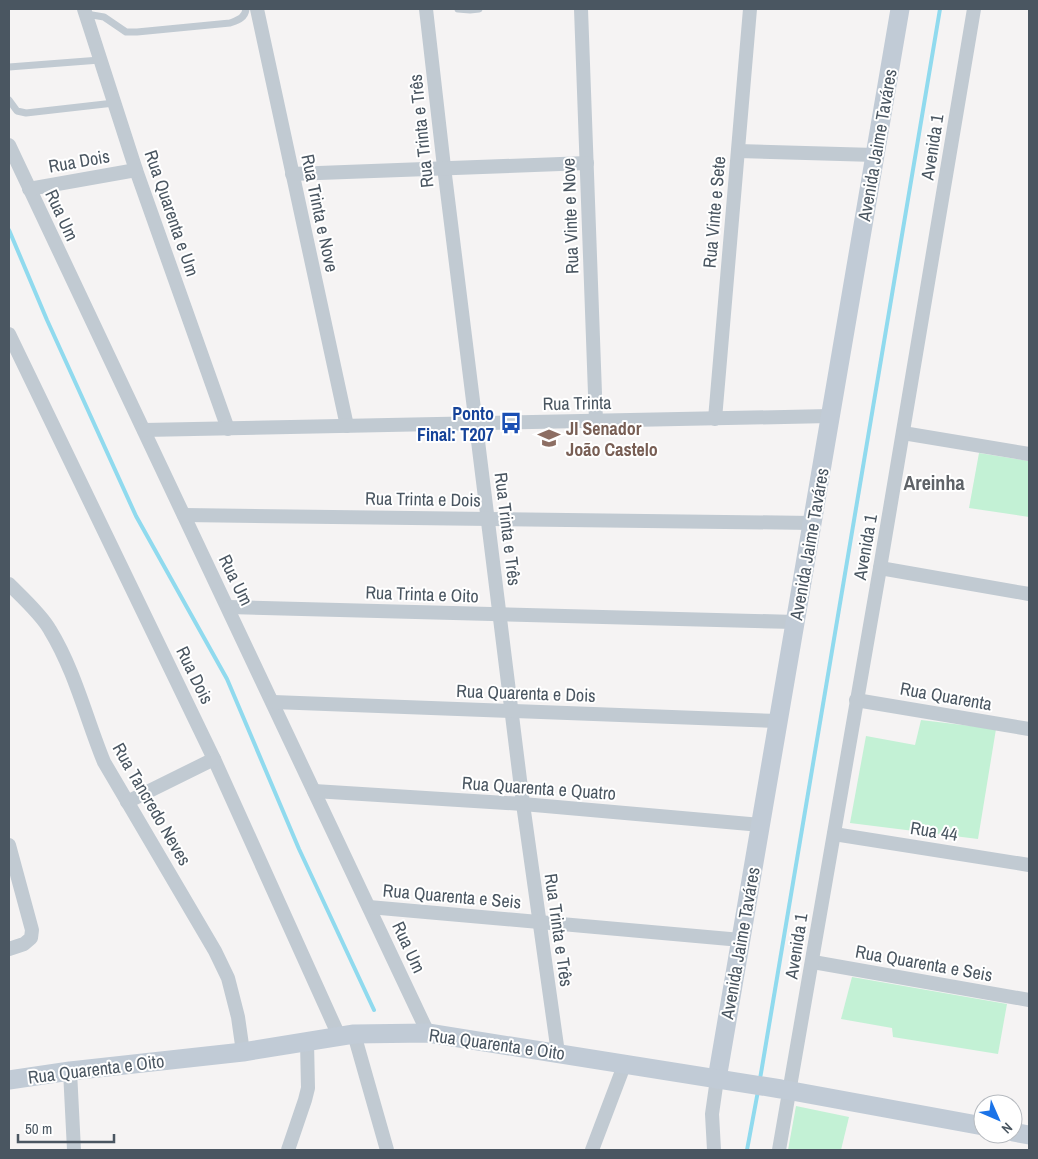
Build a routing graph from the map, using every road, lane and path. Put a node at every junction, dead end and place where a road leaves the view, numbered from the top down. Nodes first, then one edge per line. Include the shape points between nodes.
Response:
1 (246, 9) edge
2 (257, 9) edge
3 (426, 9) edge
4 (458, 9) edge
5 (479, 9) edge
6 (580, 9) edge
7 (750, 9) edge
8 (900, 9) edge
9 (974, 9) edge
10 (84, 11) edge
11 (100, 60) junction
12 (9, 68) edge
13 (9, 100) edge
14 (114, 103) junction
15 (9, 144) edge
16 (738, 151) junction
17 (875, 155) junction
18 (586, 163) junction
19 (444, 167) junction
20 (136, 170) junction
21 (292, 174) junction
22 (29, 189) junction
23 (9, 334) edge
24 (830, 416) junction
25 (715, 419) junction
26 (596, 421) junction
27 (475, 424) junction
28 (347, 426) junction
29 (228, 428) junction
30 (144, 430) junction
31 (903, 433) junction
32 (1029, 454) edge
33 (184, 515) junction
34 (487, 519) junction
35 (812, 523) junction
36 (880, 568) junction
37 (9, 584) edge
38 (1029, 594) edge
39 (229, 607) junction
40 (500, 615) junction
41 (795, 622) junction
42 (856, 700) junction
43 (273, 702) junction
44 (511, 711) junction
45 (778, 721) junction
46 (1029, 729) edge
47 (214, 759) junction
48 (314, 791) junction
49 (127, 802) junction
50 (523, 804) junction
51 (761, 825) junction
52 (834, 834) junction
53 (9, 845) edge
54 (1029, 865) edge
55 (369, 907) junction
56 (539, 922) junction
57 (741, 940) junction
58 (9, 949) edge
59 (813, 962) junction
60 (1029, 1000) edge
61 (428, 1033) junction
62 (346, 1035) junction
63 (307, 1042) junction
64 (242, 1052) junction
65 (558, 1053) junction
66 (625, 1064) junction
67 (70, 1071) junction
68 (717, 1079) junction
69 (9, 1080) edge
70 (786, 1090) junction
71 (973, 1124) edge
72 (74, 1150) edge
73 (288, 1150) edge
74 (387, 1150) edge
75 (592, 1150) edge
76 (714, 1150) edge
77 (779, 1150) edge

1 - 10 lane via 240,19 230,23 137,32 126,32 104,17
2 - 21 street, Rua Trinta e Nove
3 - 19 street, Rua Trinta e Três
4 - 5 lane
6 - 18 street, Rua Vinte e Nove
7 - 16 street, Rua Vinte e Sete
8 - 17 street, Avenida Jaime Taváres
9 - 31 street, Avenida 1
10 - 11 street, Rua Quarenta e Um
11 - 12 lane
11 - 14 street, Rua Quarenta e Um
13 - 14 lane via 17,111 26,113
14 - 20 street, Rua Quarenta e Um
15 - 22 street, Rua Um
16 - 17 street
16 - 25 street, Rua Vinte e Sete
17 - 24 street, Avenida Jaime Taváres
18 - 19 street
18 - 26 street, Rua Vinte e Nove
19 - 21 street
19 - 27 street, Rua Trinta e Três
20 - 22 street, Rua Dois
20 - 29 street, Rua Quarenta e Um
21 - 28 street, Rua Trinta e Nove
22 - 30 street, Rua Um
23 - 47 street, Rua Dois
24 - 25 street, Rua Trinta
24 - 35 street, Avenida Jaime Taváres
25 - 26 street, Rua Trinta
26 - 27 street, Rua Trinta
27 - 28 street, Rua Trinta
27 - 34 street, Rua Trinta e Três
28 - 29 street, Rua Trinta
29 - 30 street, Rua Trinta
30 - 33 street, Rua Um
31 - 32 street
31 - 36 street, Avenida 1
33 - 34 street, Rua Trinta e Dois
33 - 39 street, Rua Um
34 - 35 street, Rua Trinta e Dois
34 - 40 street, Rua Trinta e Três
35 - 41 street, Avenida Jaime Taváres
36 - 38 street
36 - 42 street, Avenida 1
37 - 49 street, Rua Tancredo Neves via 49,628 62,652 104,762
39 - 40 street, Rua Trinta e Oito
39 - 43 street, Rua Um
40 - 41 street, Rua Trinta e Oito
40 - 44 street, Rua Trinta e Três
41 - 45 street, Avenida Jaime Taváres
42 - 46 street, Rua Quarenta
42 - 52 street, Avenida 1
43 - 44 street, Rua Quarenta e Dois
43 - 48 street, Rua Um
44 - 45 street, Rua Quarenta e Dois
44 - 50 street, Rua Trinta e Três
45 - 51 street, Avenida Jaime Taváres
47 - 49 street
47 - 62 street, Rua Dois
48 - 50 street, Rua Quarenta e Quatro
48 - 55 street, Rua Um
49 - 64 street, Rua Tancredo Neves via 228,978 238,1017
50 - 51 street, Rua Quarenta e Quatro
50 - 56 street, Rua Trinta e Três
51 - 57 street, Avenida Jaime Taváres
52 - 54 street, Rua 44
52 - 59 street, Avenida 1
53 - 58 street via 32,930 24,944
55 - 56 street, Rua Quarenta e Seis
55 - 61 street, Rua Um
56 - 57 street, Rua Quarenta e Seis
56 - 65 street, Rua Trinta e Três
57 - 68 street, Avenida Jaime Taváres
59 - 60 street, Rua Quarenta e Seis
59 - 70 street, Avenida 1
61 - 62 street, Rua Quarenta e Oito
61 - 65 street, Rua Quarenta e Oito
62 - 63 street, Rua Quarenta e Oito
62 - 74 street, Rua Dois
63 - 64 street, Rua Quarenta e Oito
63 - 73 street via 306,1100
64 - 67 street, Rua Quarenta e Oito
65 - 66 street, Rua Quarenta e Oito
66 - 68 street, Rua Quarenta e Oito
66 - 75 street
67 - 69 street, Rua Quarenta e Oito
67 - 72 street
68 - 70 street, Rua Quarenta e Oito
68 - 76 street via 712,1114
70 - 71 street, Rua Quarenta e Oito
70 - 77 street, Avenida 1

